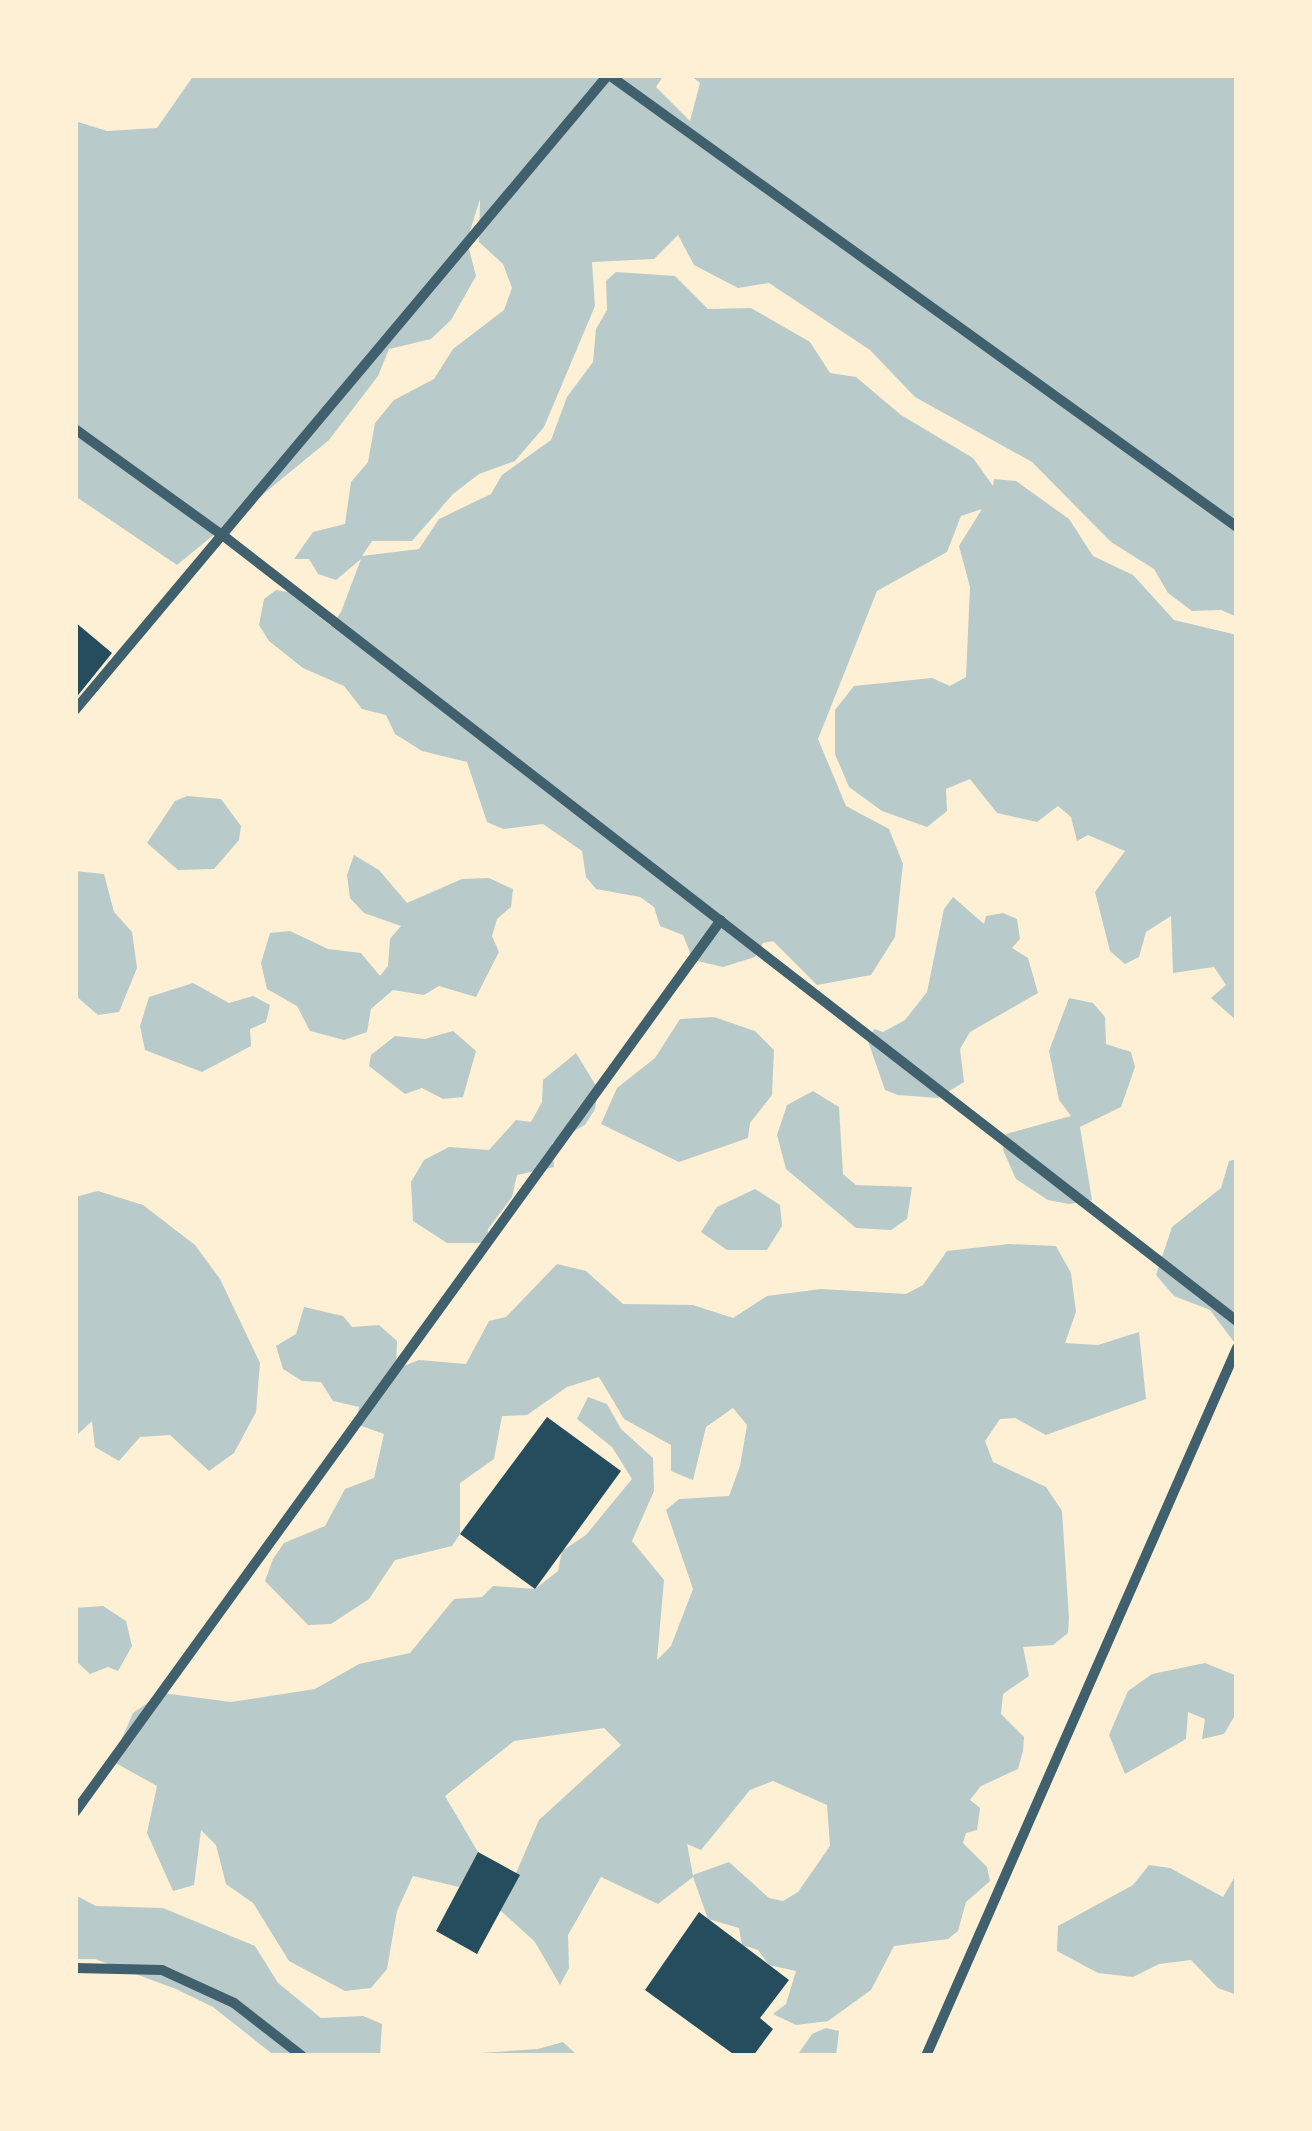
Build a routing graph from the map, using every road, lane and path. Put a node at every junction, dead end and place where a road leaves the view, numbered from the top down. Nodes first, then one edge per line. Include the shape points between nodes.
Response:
1 (608, 75) edge
2 (75, 429) edge
3 (1237, 526) edge
4 (225, 537) junction
5 (75, 710) edge
6 (721, 920) junction
7 (1237, 1321) edge
8 (1237, 1348) edge
9 (75, 1812) edge
10 (75, 1968) edge
11 (302, 2056) edge
12 (926, 2056) edge

1 - 3 street
1 - 4 street
2 - 4 street
4 - 5 street
4 - 6 street
6 - 7 street
6 - 9 street
8 - 12 street
10 - 11 street via 162,1970 234,2003

